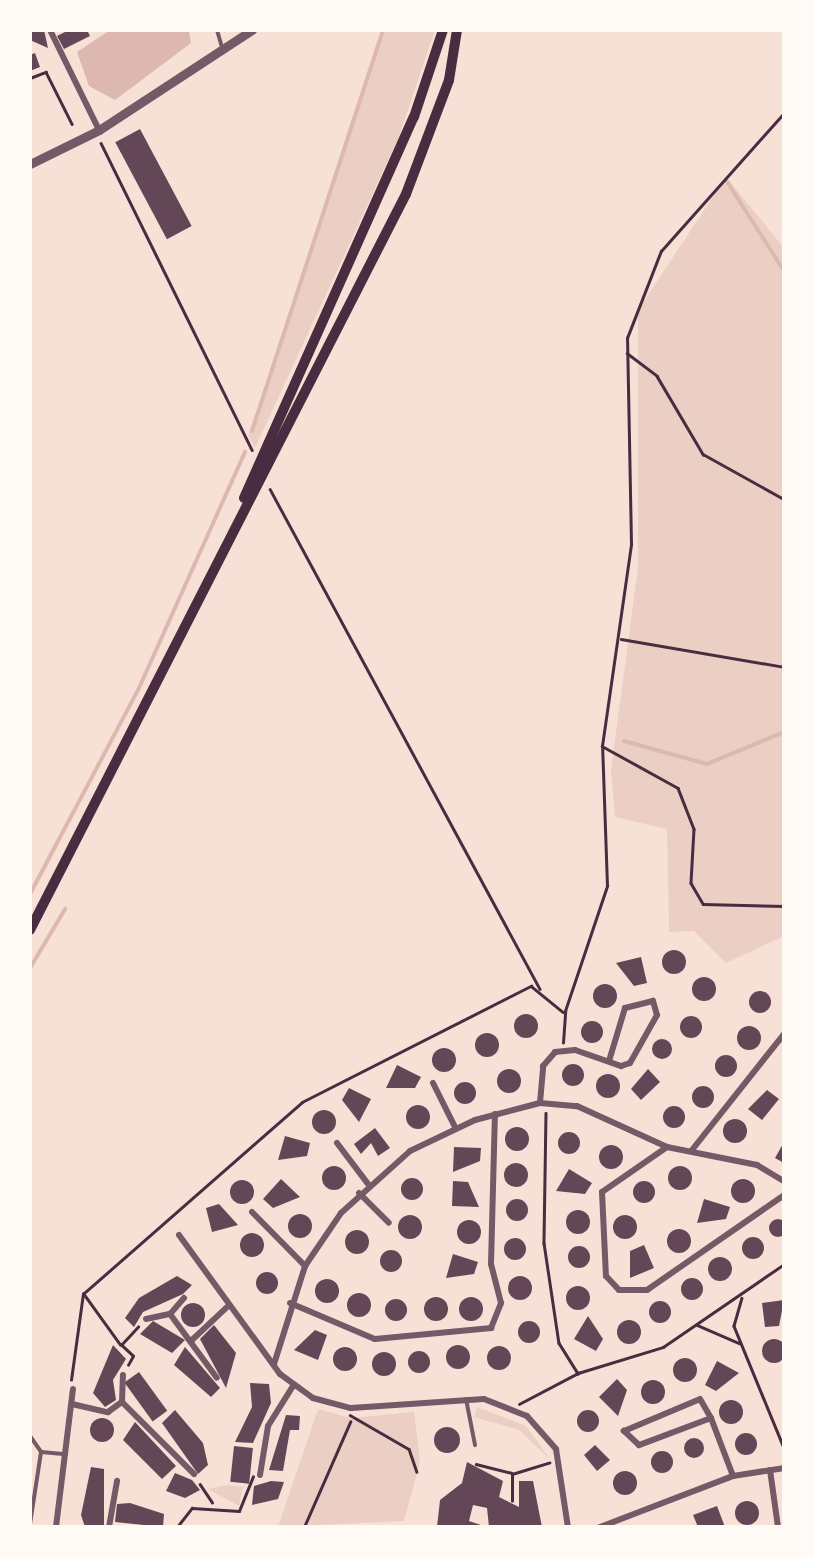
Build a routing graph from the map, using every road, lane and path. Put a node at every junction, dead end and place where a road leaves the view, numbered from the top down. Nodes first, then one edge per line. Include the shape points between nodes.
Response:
1 (50, 30) edge
2 (217, 30) edge
3 (252, 30) edge
4 (443, 30) edge
5 (457, 30) edge
6 (222, 47) junction
7 (30, 78) edge
8 (784, 113) edge
9 (72, 124) dead end
10 (100, 130) junction
11 (30, 164) edge
12 (627, 353) junction
13 (261, 467) junction
14 (784, 498) edge
15 (619, 639) junction
16 (784, 667) edge
17 (602, 746) junction
18 (784, 906) edge
19 (30, 930) edge
20 (540, 989) junction
21 (565, 1011) junction
22 (784, 1034) edge
23 (565, 1049) junction
24 (609, 1062) junction
25 (433, 1083) dead end
26 (540, 1103) junction
27 (494, 1114) junction
28 (455, 1127) junction
29 (337, 1142) dead end
30 (667, 1147) junction
31 (692, 1150) junction
32 (784, 1181) edge
33 (368, 1184) junction
34 (359, 1192) junction
35 (784, 1194) edge
36 (252, 1212) dead end
37 (389, 1222) dead end
38 (179, 1235) dead end
39 (305, 1266) junction
40 (84, 1294) junction
41 (184, 1298) dead end
42 (742, 1298) dead end
43 (290, 1303) junction
44 (226, 1307) junction
45 (170, 1314) junction
46 (146, 1319) joint
47 (692, 1325) dead end
48 (192, 1340) junction
49 (741, 1344) junction
50 (121, 1346) junction
51 (274, 1364) junction
52 (578, 1373) dead end
53 (123, 1375) joint
54 (217, 1378) dead end
55 (293, 1386) junction
56 (74, 1389) joint
57 (466, 1399) junction
58 (122, 1402) junction
59 (72, 1404) junction
60 (514, 1407) junction
61 (351, 1408) junction
62 (711, 1418) junction
63 (350, 1422) junction
64 (30, 1436) edge
65 (476, 1446) dead end
66 (784, 1448) edge
67 (40, 1452) junction
68 (66, 1454) junction
69 (560, 1460) junction
70 (476, 1464) dead end
71 (784, 1468) edge
72 (770, 1470) junction
73 (417, 1472) dead end
74 (194, 1474) joint
75 (512, 1474) junction
76 (260, 1475) joint
77 (733, 1476) junction
78 (117, 1481) dead end
79 (225, 1498) dead end
80 (512, 1501) dead end
81 (213, 1504) junction
82 (224, 1506) junction
83 (30, 1524) edge
84 (776, 1526) edge
85 (56, 1527) edge
86 (109, 1527) edge
87 (177, 1527) edge
88 (304, 1527) edge
89 (568, 1527) edge
90 (600, 1527) edge

1 - 10 street
2 - 6 lane
3 - 6 street
4 - 13 main road via 407,134
5 - 13 main road via 449,80 406,194
6 - 10 street
7 - 9 path via 46,72
8 - 12 path via 661,251 636,298
10 - 11 street
10 - 13 path
12 - 14 path via 657,376 702,454
12 - 15 path via 631,544
13 - 19 main road
13 - 20 path via 460,855
15 - 16 path
15 - 17 path
17 - 18 path via 678,788 694,828 694,897 712,908
17 - 21 path via 607,886
20 - 21 path via 551,1009
20 - 40 path via 334,1078
21 - 23 path
22 - 31 street
23 - 24 street
23 - 26 street via 543,1066
24 - 24 street via 636,1056 657,1015 653,1001 638,997 625,1008
25 - 28 street
26 - 27 street
26 - 30 street via 590,1110
27 - 28 street
27 - 43 street via 492,1264 501,1303 491,1328 375,1339
28 - 33 street
29 - 33 street
30 - 31 street
30 - 35 street via 602,1192 606,1276 619,1290 647,1290
31 - 32 street via 757,1165
33 - 34 street
34 - 37 street
34 - 39 street
36 - 39 street
38 - 44 street
39 - 43 street
40 - 50 path
40 - 56 path
41 - 45 street
42 - 49 path via 734,1326
43 - 51 street
44 - 48 street
44 - 51 street
45 - 46 street
45 - 48 street
46 - 50 path
47 - 49 path
48 - 54 street
49 - 66 path
50 - 53 path via 133,1356
51 - 55 street
52 - 60 path
53 - 58 street
55 - 61 street
55 - 76 street via 268,1426
56 - 59 street
57 - 60 street
57 - 61 street
57 - 65 lane
58 - 59 street via 108,1412
58 - 74 street
59 - 68 street
60 - 69 street
61 - 63 path
62 - 62 street via 695,1399 624,1432 639,1445
62 - 77 street
63 - 73 path via 409,1449
63 - 88 path
64 - 67 lane
67 - 68 lane
67 - 83 lane
68 - 85 street
69 - 75 path
69 - 89 street
70 - 75 path
71 - 72 street
72 - 77 street
72 - 84 street
74 - 81 path
75 - 80 path
76 - 82 path via 249,1478 244,1508
77 - 90 street
78 - 86 street
79 - 82 path
81 - 82 path
81 - 87 path via 192,1508

